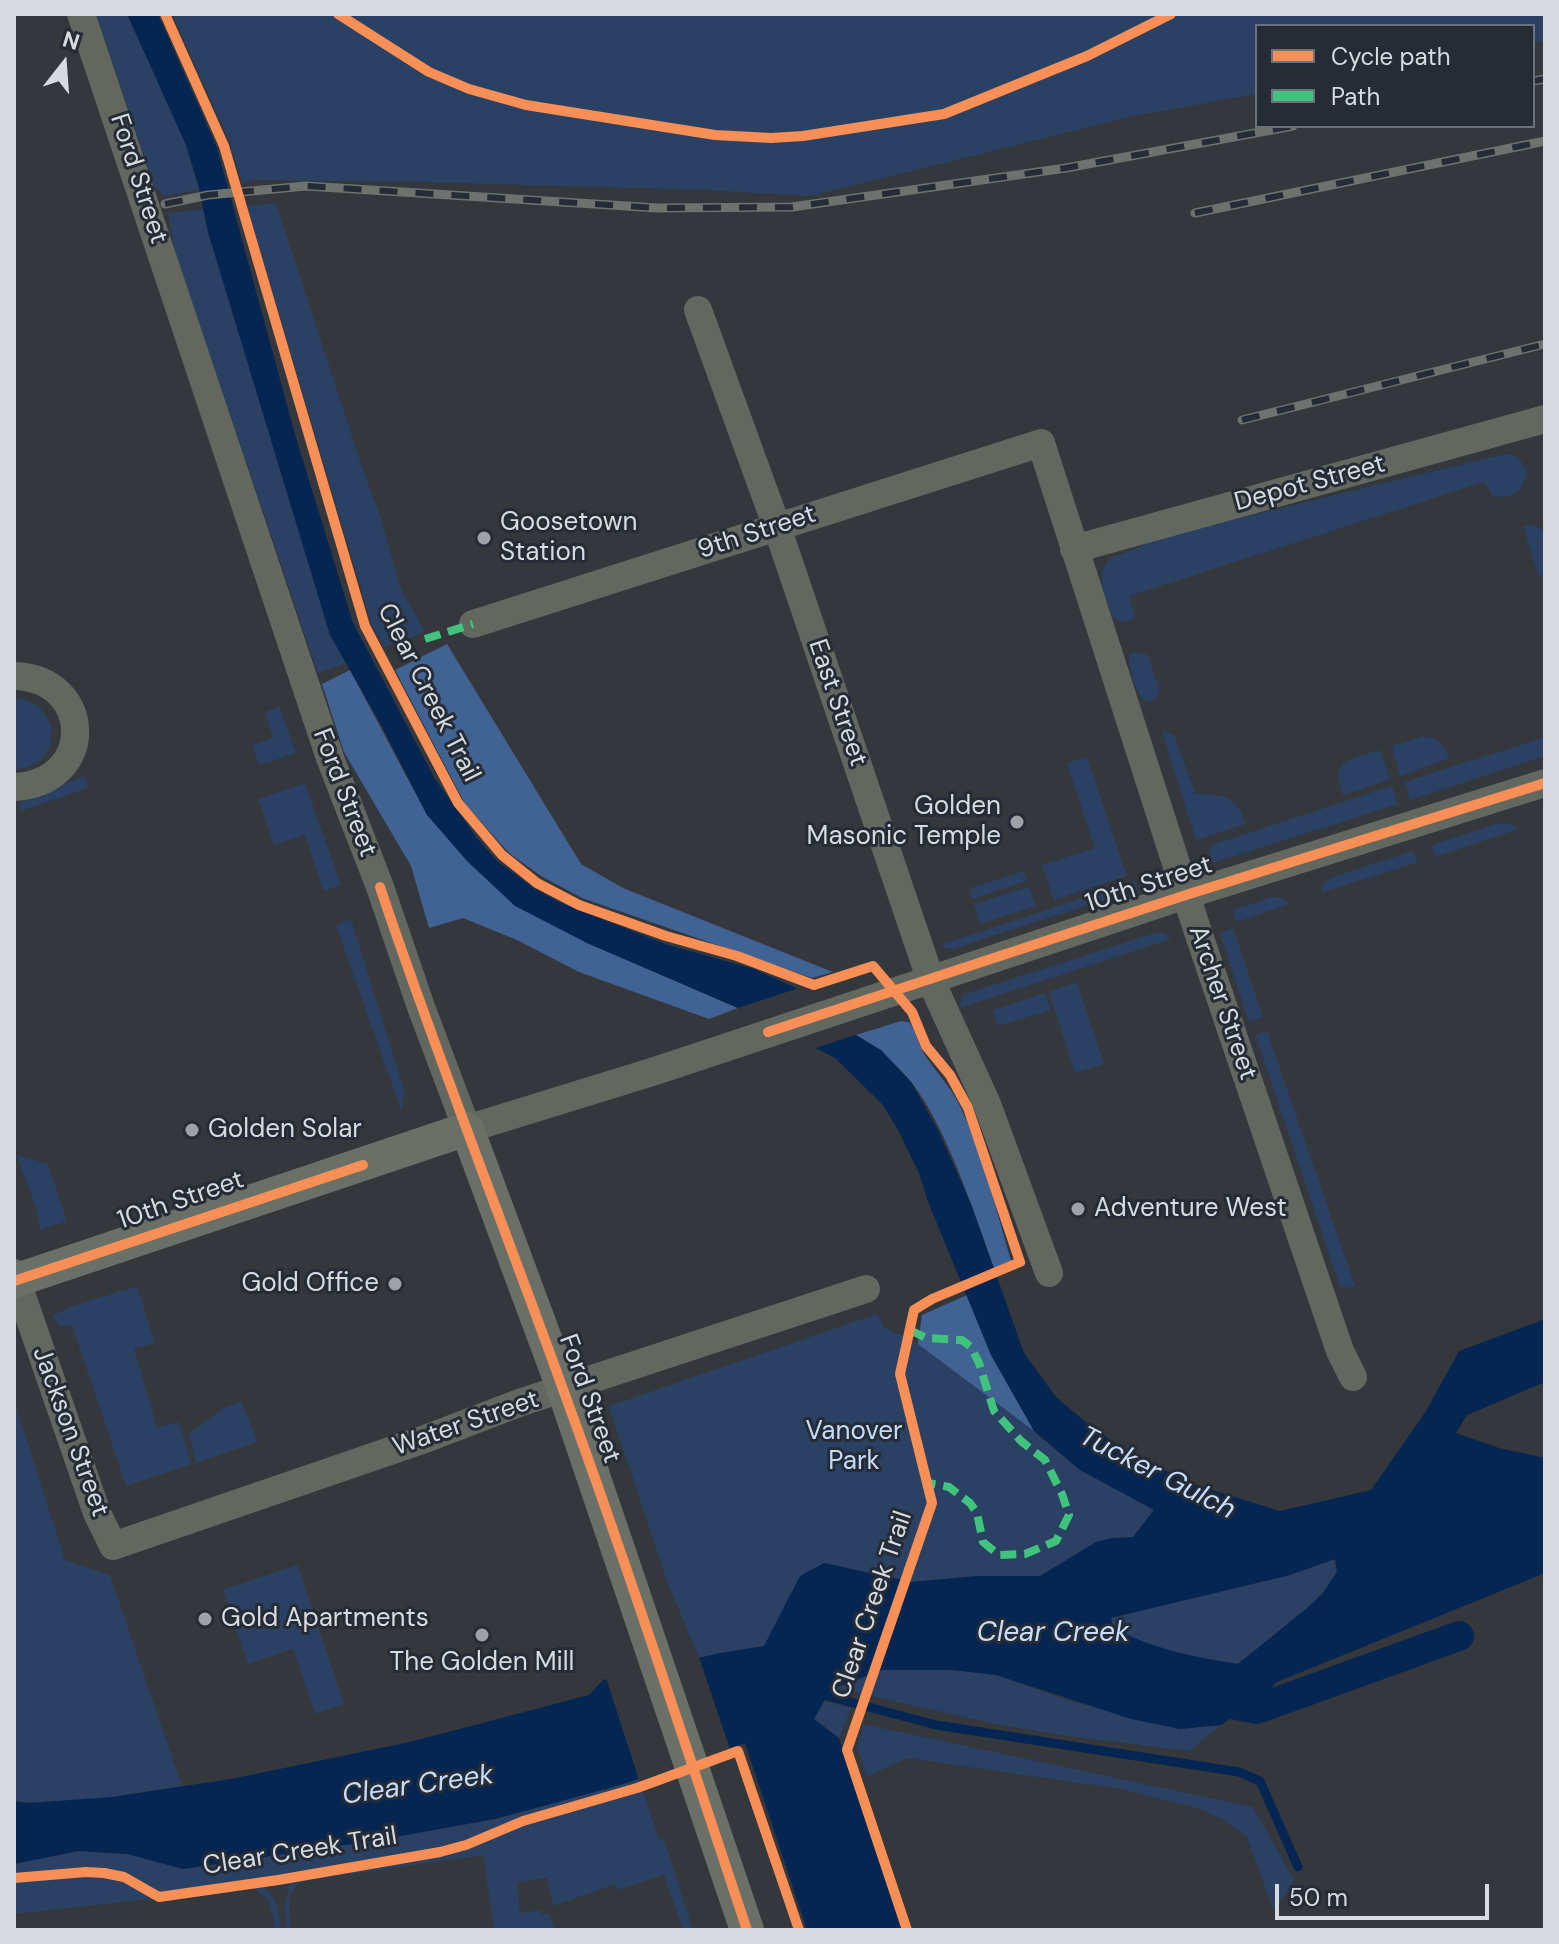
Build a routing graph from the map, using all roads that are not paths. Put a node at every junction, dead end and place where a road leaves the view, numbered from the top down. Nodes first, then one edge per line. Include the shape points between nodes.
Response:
1 (81, 14) edge
2 (698, 310) dead end
3 (1543, 425) edge
4 (1041, 443) joint
5 (777, 527) junction
6 (1074, 549) junction
7 (473, 624) dead end
8 (14, 676) edge
9 (1545, 783) edge
10 (14, 787) edge
11 (1186, 895) junction
12 (931, 981) junction
13 (467, 1129) junction
14 (1049, 1273) dead end
15 (15, 1278) edge
16 (866, 1289) dead end
17 (1353, 1377) dead end
18 (564, 1390) junction
19 (113, 1546) joint
20 (747, 1930) edge

1 - 13 street, Ford Street via 316,719
2 - 5 street, East Street
3 - 6 street, Depot Street
4 - 5 street, 9th Street
4 - 6 street, Archer Street
5 - 7 street, 9th Street
5 - 12 street, East Street
6 - 11 street, Archer Street
8 - 10 street via 51,685 73,714 75,732 72,750 57,772 33,786
9 - 11 street, 10th Street
11 - 12 street, 10th Street
11 - 17 street, Archer Street
12 - 13 street, 10th Street
12 - 14 street, East Street via 987,1104
13 - 15 main road, 10th Street
13 - 18 main road, Ford Street
15 - 19 street, Jackson Street
16 - 18 street, Water Street
18 - 19 street, Water Street
18 - 20 main road, Ford Street

